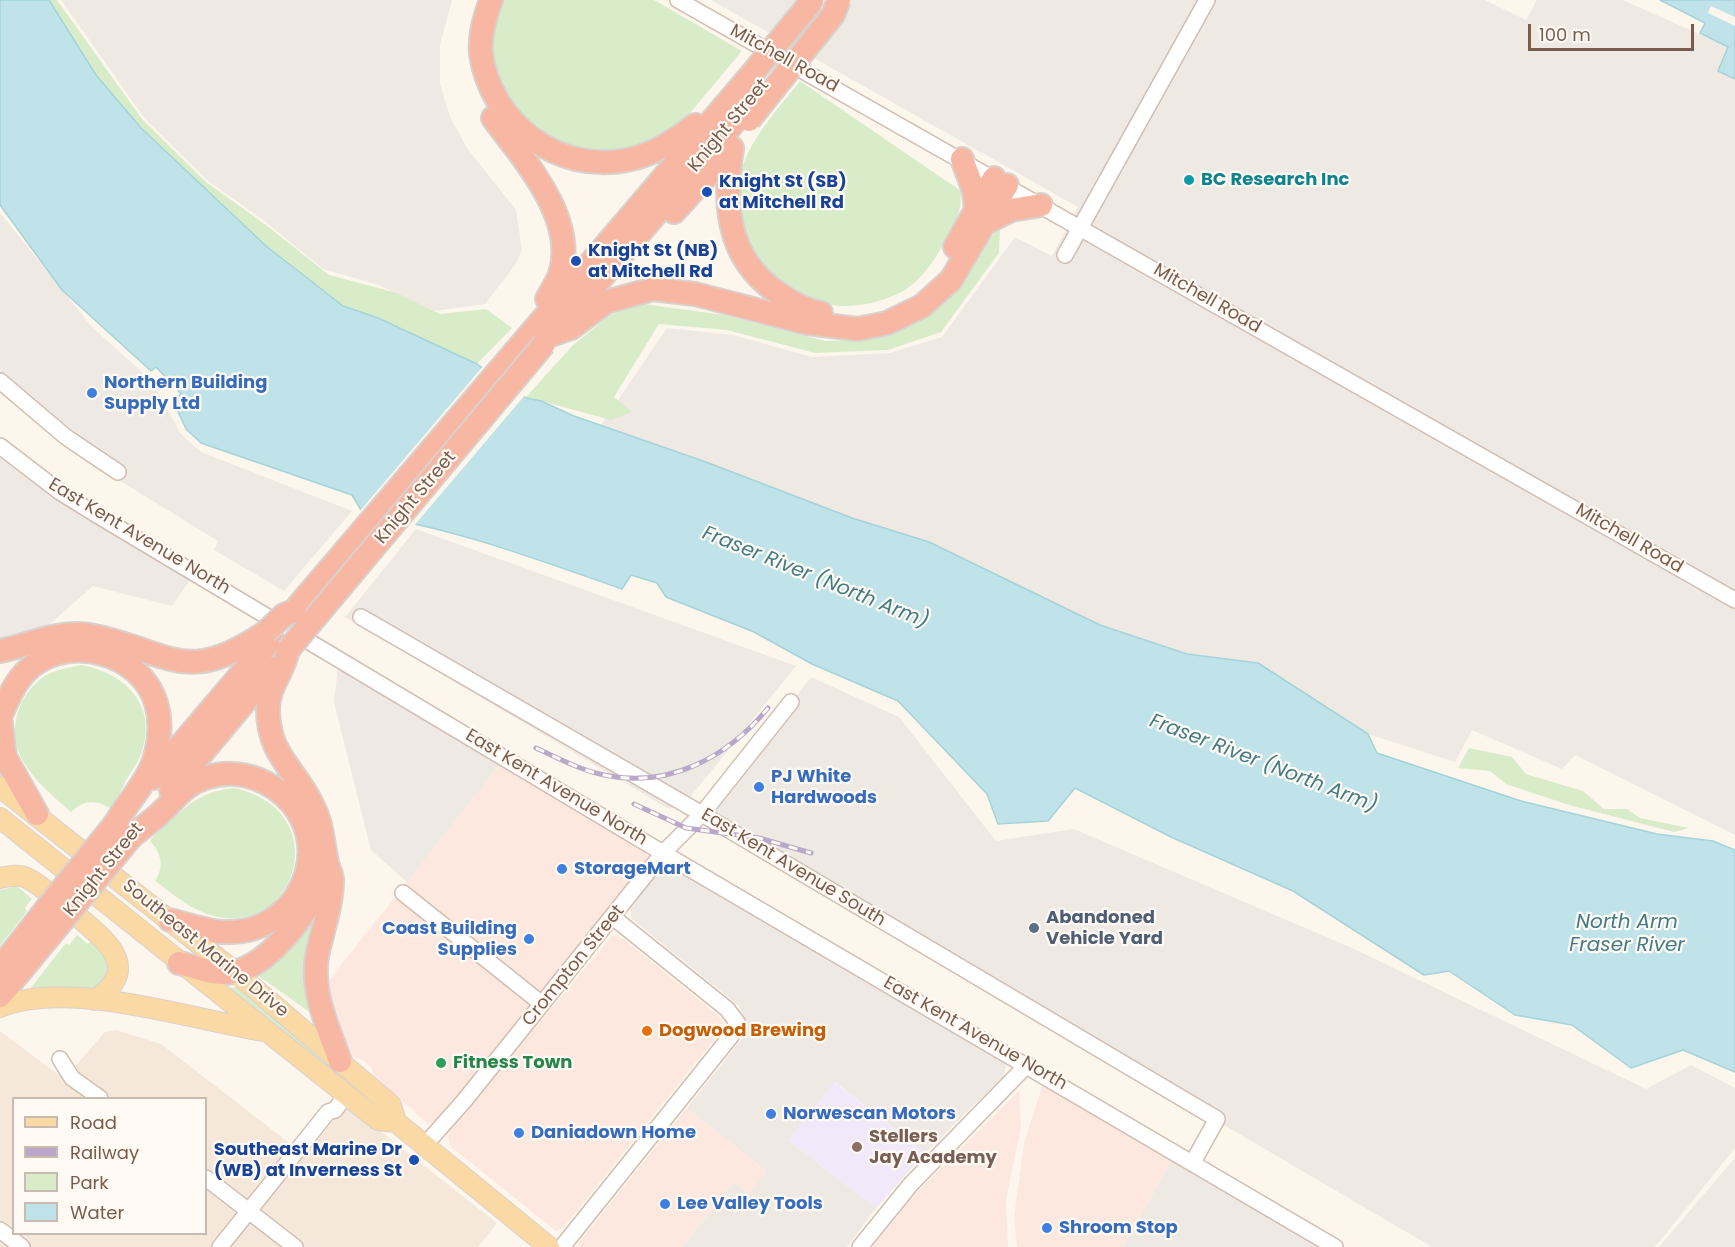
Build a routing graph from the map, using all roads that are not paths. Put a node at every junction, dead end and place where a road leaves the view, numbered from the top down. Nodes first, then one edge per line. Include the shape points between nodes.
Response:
1 (476, 0) edge
2 (491, 0) edge
3 (678, 0) edge
4 (813, 0) edge
5 (833, 0) edge
6 (839, 0) edge
7 (1207, 0) edge
8 (735, 108) junction
9 (732, 149) junction
10 (962, 159) junction
11 (1001, 182) junction
12 (1041, 205) junction
13 (982, 215) junction
14 (1081, 227) junction
15 (637, 236) junction
16 (1065, 255) dead end
17 (542, 333) junction
18 (0, 381) edge
19 (0, 446) edge
20 (118, 472) dead end
21 (1735, 600) edge
22 (361, 617) dead end
23 (276, 639) junction
24 (11, 649) edge
25 (0, 668) edge
26 (791, 702) dead end
27 (0, 717) edge
28 (0, 787) edge
29 (37, 814) junction
30 (702, 814) junction
31 (0, 819) edge
32 (123, 830) junction
33 (663, 853) junction
34 (327, 863) junction
35 (0, 878) edge
36 (403, 893) dead end
37 (55, 914) junction
38 (614, 918) junction
39 (170, 920) junction
40 (179, 963) junction
41 (0, 968) edge
42 (235, 972) junction
43 (0, 996) edge
44 (95, 1000) junction
45 (542, 1004) junction
46 (0, 1007) edge
47 (265, 1032) junction
48 (60, 1059) dead end
49 (340, 1061) junction
50 (1027, 1065) junction
51 (343, 1093) junction
52 (99, 1097) edge
53 (396, 1122) junction
54 (424, 1146) junction
55 (1193, 1162) junction
56 (207, 1179) edge
57 (250, 1212) junction
58 (0, 1230) edge
59 (22, 1247) edge
60 (220, 1247) edge
61 (295, 1247) edge
62 (549, 1247) edge
63 (562, 1247) edge
64 (860, 1247) edge
65 (1335, 1247) edge

1 - 17 highway via 467,46 474,84 481,102 553,204 560,228 560,274 544,304
2 - 8 highway via 483,23 481,52 490,89 508,117 529,138 560,155 591,163 629,160 669,146 698,123
3 - 10 street, Mitchell Road
4 - 8 highway, Knight Street, bridge via 746,82
5 - 8 highway, Knight Street
6 - 8 highway, bridge via 833,15
7 - 14 street
8 - 9 highway
8 - 15 highway, Knight Street
8 - 17 highway, Knight Street
9 - 13 highway via 726,200 736,248 760,281 790,302 818,313 848,317 874,314 916,294 940,271
9 - 15 highway via 684,204
10 - 11 street, Mitchell Road
10 - 13 highway
11 - 12 street, Mitchell Road
11 - 13 highway
12 - 13 highway
12 - 14 street, Mitchell Road
13 - 17 highway via 951,280 922,306 887,323 858,329 807,323 695,294 653,289 606,302 571,328
14 - 16 street
14 - 21 street, Mitchell Road
15 - 17 highway, Knight Street
17 - 23 highway, Knight Street, bridge
17 - 23 highway, Knight Street, bridge via 294,611
18 - 20 street via 66,437
19 - 33 street, East Kent Avenue North via 97,515
22 - 30 street, East Kent Avenue South
23 - 24 highway via 192,663 175,662 88,635 45,638
23 - 32 highway, Knight Street
23 - 34 highway via 285,663 269,694 271,738 280,758 311,801 326,842
24 - 25 highway
26 - 30 street, Crompton Street
27 - 29 highway via 5,757
27 - 32 highway via 16,684 45,658 92,651 129,666 156,702 160,728 156,756
28 - 29 main road, Southeast Marine Drive
29 - 39 main road, Southeast Marine Drive
30 - 33 street, Crompton Street
30 - 55 street, East Kent Avenue South via 1215,1122
31 - 40 main road, Southeast Marine Drive
32 - 37 highway, Knight Street, bridge
32 - 39 highway via 158,816 173,796 190,784 228,773 243,774 275,788 291,801 303,820 310,854 308,870 292,902 276,917 258,927 221,932
33 - 38 street, Crompton Street
33 - 50 street, East Kent Avenue North
34 - 42 highway via 301,920 269,951
34 - 49 highway via 332,879 316,981 323,1017
35 - 44 main road via 28,879 109,944 118,964 117,975 107,992
36 - 45 street
37 - 41 highway, Knight Street
37 - 43 highway, Knight Street
38 - 45 street, Crompton Street
38 - 63 street via 727,1009 737,1022 731,1036
39 - 42 main road, Southeast Marine Drive
40 - 42 highway via 220,974
40 - 47 main road, Southeast Marine Drive
42 - 49 main road, Southeast Marine Drive
44 - 46 main road via 43,996
44 - 47 main road
45 - 54 street, Crompton Street
47 - 51 main road, Southeast Marine Drive
48 - 52 street via 72,1078
49 - 53 main road, Southeast Marine Drive via 392,1105
50 - 55 street, East Kent Avenue North
50 - 64 street via 911,1184
51 - 53 main road, Southeast Marine Drive via 378,1120
51 - 57 street via 328,1103 328,1112
53 - 54 main road, Southeast Marine Drive
54 - 62 main road, Southeast Marine Drive
55 - 65 street, East Kent Avenue North
56 - 57 street
57 - 60 street
57 - 61 street
58 - 59 street

